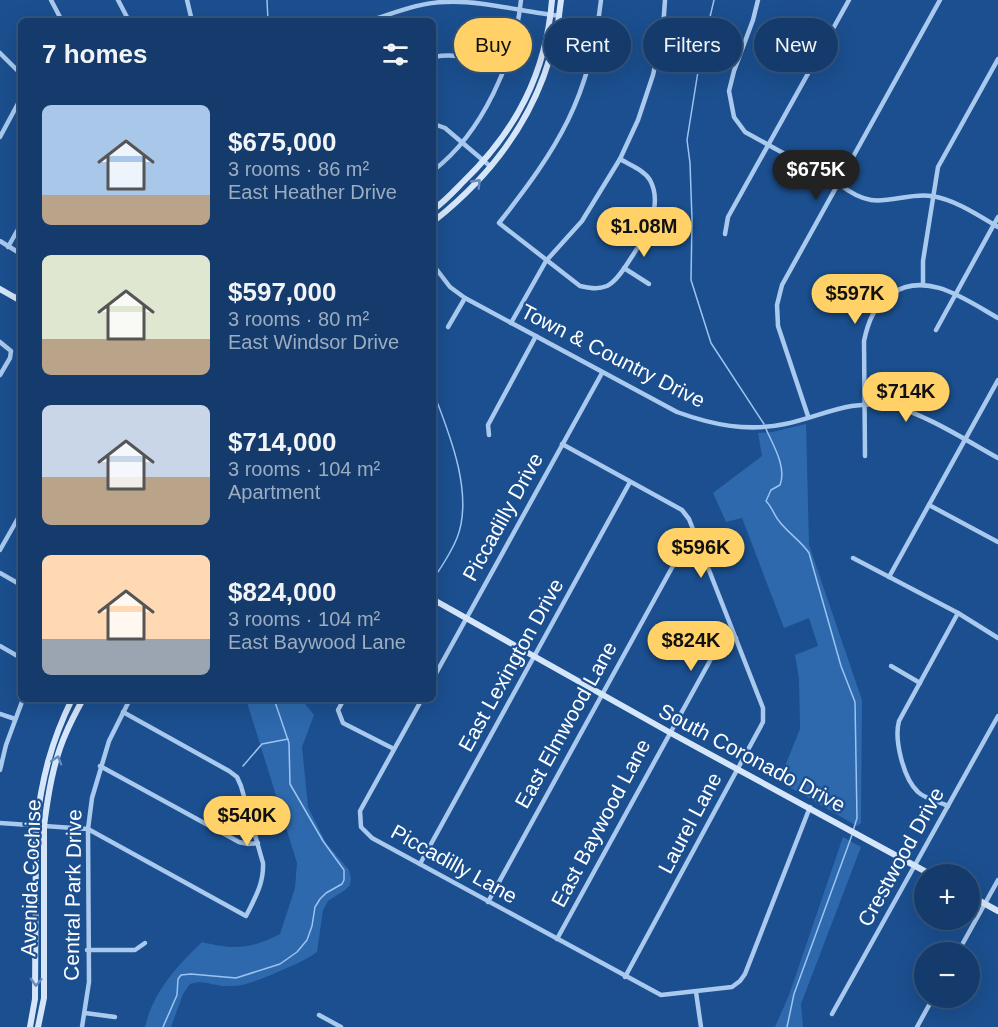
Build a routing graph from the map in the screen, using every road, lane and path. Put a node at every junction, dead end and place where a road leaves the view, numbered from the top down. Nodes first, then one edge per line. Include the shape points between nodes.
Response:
1 (51, 0) edge
2 (118, 0) edge
3 (187, 0) edge
4 (520, 0) edge
5 (552, 0) edge
6 (561, 0) edge
7 (601, 0) edge
8 (665, 0) edge
9 (758, 0) edge
10 (849, 0) edge
11 (940, 0) edge
12 (519, 11) junction
13 (550, 15) junction
14 (560, 16) junction
15 (61, 18) edge
16 (127, 18) edge
17 (191, 18) edge
18 (379, 18) edge
19 (518, 18) edge
20 (0, 53) edge
21 (454, 55) edge
22 (436, 57) edge
23 (998, 59) edge
24 (18, 71) edge
25 (503, 72) edge
26 (18, 104) edge
27 (436, 125) edge
28 (0, 137) edge
29 (462, 141) junction
30 (768, 146) junction
31 (620, 159) junction
32 (485, 161) junction
33 (436, 168) edge
34 (492, 168) junction
35 (838, 184) junction
36 (932, 196) junction
37 (436, 207) edge
38 (998, 217) edge
39 (436, 219) edge
40 (996, 226) edge
41 (18, 229) edge
42 (725, 234) dead end
43 (0, 241) edge
44 (8, 247) junction
45 (18, 252) edge
46 (546, 261) junction
47 (624, 268) junction
48 (436, 269) edge
49 (649, 284) dead end
50 (923, 284) junction
51 (0, 289) edge
52 (956, 294) junction
53 (465, 298) junction
54 (18, 299) edge
55 (998, 318) edge
56 (511, 323) junction
57 (448, 327) dead end
58 (936, 330) dead end
59 (536, 336) junction
60 (0, 342) edge
61 (602, 373) junction
62 (0, 375) edge
63 (998, 380) edge
64 (864, 405) junction
65 (808, 416) junction
66 (489, 435) dead end
67 (965, 440) junction
68 (562, 444) junction
69 (865, 456) dead end
70 (998, 458) edge
71 (630, 482) junction
72 (929, 505) junction
73 (18, 518) edge
74 (698, 541) junction
75 (998, 542) edge
76 (0, 550) edge
77 (854, 558) dead end
78 (0, 573) edge
79 (889, 577) junction
80 (18, 583) edge
81 (436, 601) edge
82 (958, 613) junction
83 (466, 619) junction
84 (736, 638) junction
85 (998, 638) edge
86 (0, 646) edge
87 (18, 655) edge
88 (533, 657) junction
89 (891, 666) dead end
90 (436, 673) edge
91 (920, 682) junction
92 (602, 695) junction
93 (22, 702) edge
94 (70, 702) edge
95 (81, 702) edge
96 (128, 702) edge
97 (343, 702) edge
98 (420, 702) edge
99 (123, 712) junction
100 (0, 714) edge
101 (998, 716) edge
102 (15, 719) junction
103 (669, 732) junction
104 (394, 749) junction
105 (100, 765) junction
106 (738, 769) junction
107 (0, 770) edge
108 (948, 806) junction
109 (810, 807) junction
110 (0, 823) edge
111 (36, 825) junction
112 (44, 826) junction
113 (88, 829) junction
114 (258, 843) junction
115 (420, 864) junction
116 (915, 864) edge
117 (914, 866) joint
118 (998, 880) edge
119 (980, 901) edge
120 (488, 902) junction
121 (985, 904) junction
122 (998, 911) edge
123 (557, 939) junction
124 (964, 942) edge
125 (145, 943) dead end
126 (87, 950) junction
127 (625, 977) junction
128 (696, 992) junction
129 (927, 1008) edge
130 (85, 1013) junction
131 (832, 1014) dead end
132 (319, 1015) dead end
133 (115, 1017) dead end
134 (30, 1027) edge
135 (38, 1027) edge
136 (82, 1027) edge
137 (341, 1027) edge
138 (701, 1027) edge
139 (917, 1027) edge

1 - 15 street
2 - 16 street
3 - 17 street
4 - 12 street
5 - 13 street
6 - 14 street
7 - 46 street via 589,69 568,122 534,178 499,223
8 - 31 street via 653,75
9 - 30 street via 729,91 734,117 745,132
10 - 30 street
11 - 35 street
12 - 13 street
12 - 18 street via 443,2
12 - 19 street
13 - 14 street
13 - 32 street via 537,72 523,106
14 - 34 street via 545,76 510,143
20 - 24 street
21 - 22 street
23 - 36 street via 938,167
25 - 29 street via 486,108
26 - 28 street
27 - 29 street
29 - 32 street
29 - 33 street
30 - 35 street
30 - 42 street via 728,218
31 - 46 street via 582,221
31 - 47 street via 644,173 654,194 654,210 646,234
32 - 34 street
32 - 37 street
39 -> 34 street
35 - 36 street via 852,194 873,200
35 - 65 street via 782,285 777,305 777,326
36 - 40 street via 948,200
36 - 50 street
38 - 40 street
40 - 52 street
41 - 44 street
43 - 44 street
44 - 45 street
46 - 47 street via 580,286 595,290 612,283
46 - 56 street
47 - 49 street
48 - 53 street, Town & Country Drive
50 - 52 street
50 - 64 street via 907,286 887,297 867,324
51 - 54 street
52 - 55 street
52 - 58 street
53 - 56 street, Town & Country Drive
53 - 57 street
56 - 59 street, Town & Country Drive
59 - 61 street, Town & Country Drive
59 - 66 street via 488,425
60 - 62 street via 11,351
61 - 65 street, Town & Country Drive via 677,412 711,424 753,428
61 - 68 street, Piccadilly Drive
63 - 67 street
64 - 65 street, Town & Country Drive
64 - 67 street, Town & Country Drive via 892,406
64 - 69 street
67 - 70 street, Town & Country Drive
67 - 72 street
68 - 71 street, Laurel Lane
68 - 83 street, Piccadilly Drive
71 - 74 street, Laurel Lane via 682,510
71 - 88 street, East Lexington Drive
72 - 75 street
72 - 79 street
73 - 76 street
74 - 84 street, Laurel Lane
74 - 92 street, East Elmwood Lane via 680,553
77 - 79 street
78 - 80 street
79 - 82 street
81 - 83 street, South Coronado Drive
82 - 85 street
82 - 91 street
83 - 88 street, South Coronado Drive
83 - 90 street, Piccadilly Drive
84 - 103 street, East Baywood Lane via 717,648
84 - 106 street, Laurel Lane via 763,708 763,722
86 - 87 street
88 - 92 street, South Coronado Drive
88 - 115 street, East Lexington Drive
89 - 91 street
91 - 108 street via 899,721 897,746 918,792
92 - 103 street, South Coronado Drive
92 - 120 street, East Elmwood Lane
93 - 102 street
94 - 111 street, Avenida Cochise via 47,761
112 -> 95 street, Avenida Cochise via 55,765
96 - 99 street, Central Park Drive
97 - 104 street via 339,710 343,723
98 - 104 street
99 - 105 street, Central Park Drive
99 - 114 street via 237,777
100 - 102 street
101 - 108 street, Crestwood Drive
102 - 107 street
103 - 106 street, South Coronado Drive
103 - 123 street, East Baywood Lane
104 - 115 street, Piccadilly Lane via 360,811 362,827 372,838
105 - 113 street, Central Park Drive
105 - 114 street via 239,842
106 - 109 street, South Coronado Drive
106 - 127 street, Laurel Lane
108 - 116 street, Crestwood Drive
109 - 117 street, South Coronado Drive
109 - 128 street via 746,974 732,987
110 - 111 street
111 - 112 street
111 -> 134 street, Avenida Cochise via 37,960
112 - 113 street
112 - 135 street, Avenida Cochise via 45,968
113 - 114 street via 246,916 264,875
113 - 126 street, Central Park Drive
115 - 120 street, Piccadilly Lane
117 - 131 street, Crestwood Drive
118 - 121 street
119 - 121 street
120 - 123 street, Piccadilly Lane
121 - 122 street
121 - 124 street
123 - 127 street, Piccadilly Lane
125 - 126 street via 135,950
126 - 130 street, Central Park Drive
127 - 128 street, Piccadilly Lane via 661,995
128 - 138 street
129 - 139 street
130 - 133 street
130 - 136 street, Central Park Drive
132 - 137 street

